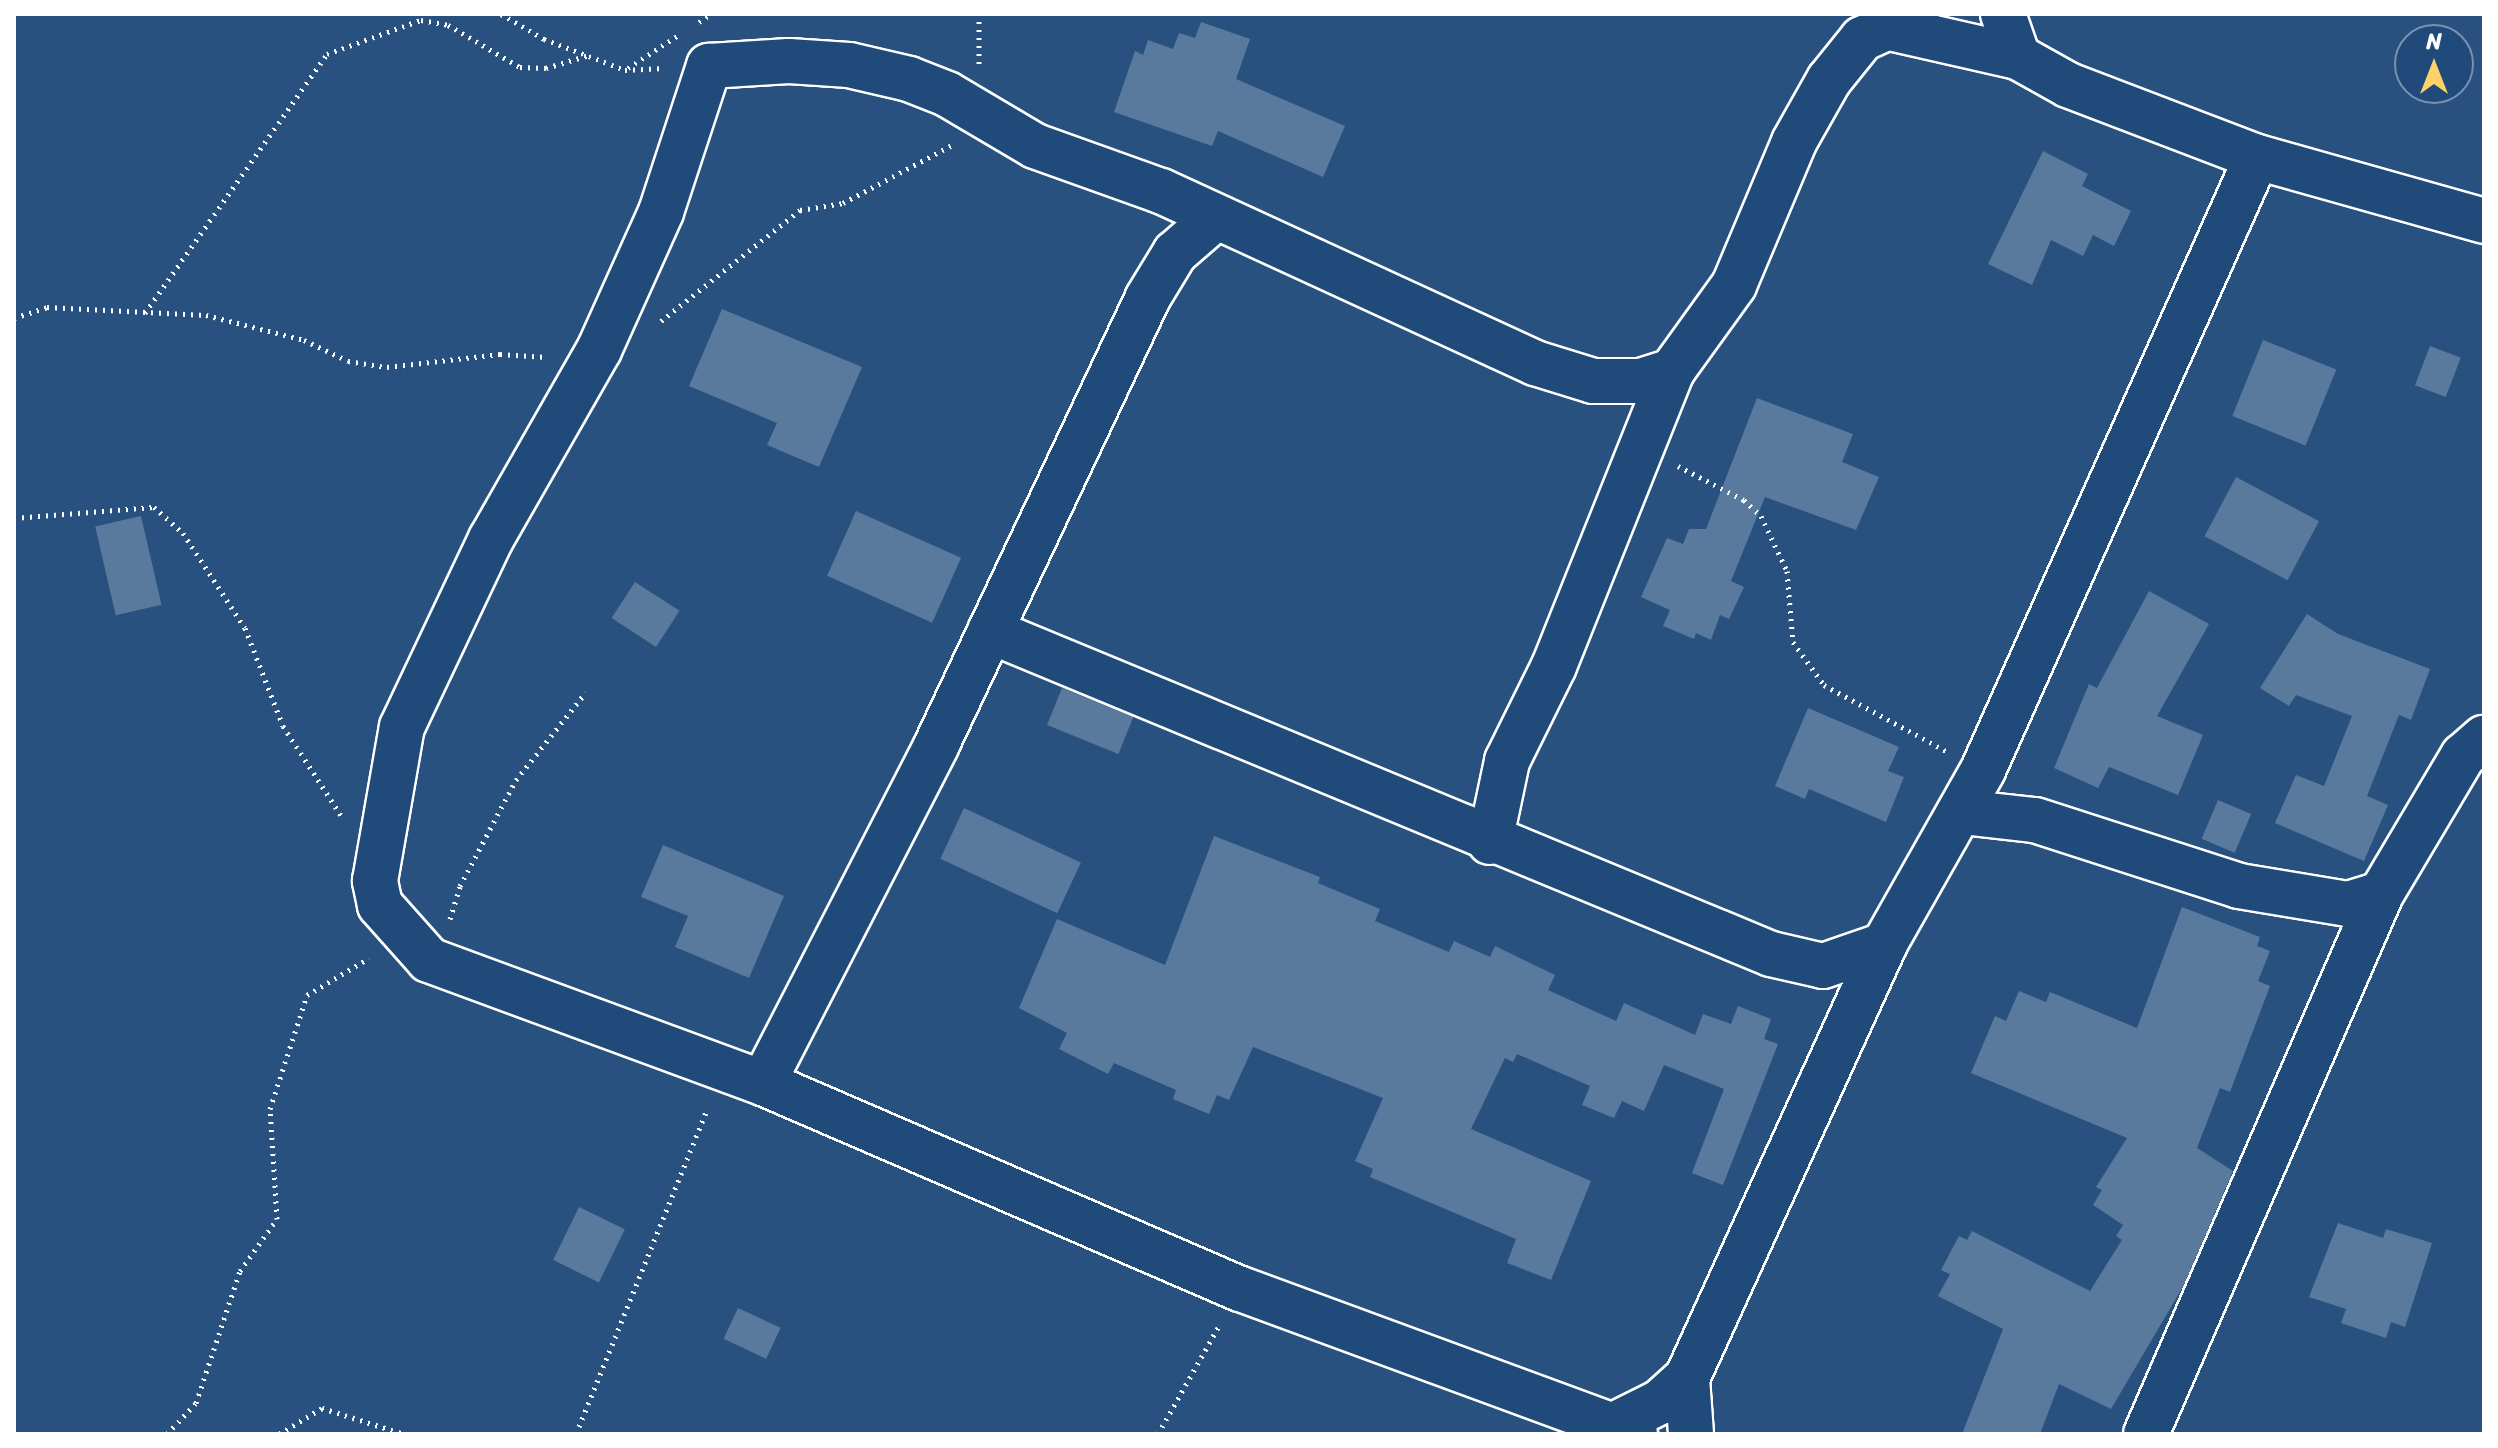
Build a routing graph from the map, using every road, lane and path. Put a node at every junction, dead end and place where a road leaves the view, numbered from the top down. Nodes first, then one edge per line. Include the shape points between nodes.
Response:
1 (501, 14) edge
2 (711, 14) edge
3 (2003, 14) edge
4 (1904, 21) edge
5 (589, 55) junction
6 (2018, 57) junction
7 (709, 66) junction
8 (625, 70) junction
9 (995, 123) junction
10 (2257, 157) junction
11 (1161, 191) junction
12 (1214, 219) junction
13 (2484, 221) edge
14 (1175, 253) junction
15 (145, 313) junction
16 (14, 318) edge
17 (596, 355) junction
18 (1672, 371) junction
19 (1639, 446) junction
20 (14, 518) edge
21 (990, 631) junction
22 (586, 692) dead end
23 (2484, 715) edge
24 (2473, 747) edge
25 (1983, 770) junction
26 (1962, 812) junction
27 (1490, 842) junction
28 (376, 868) junction
29 (2381, 894) junction
30 (1884, 945) junction
31 (422, 954) junction
32 (744, 1076) junction
33 (1240, 1289) junction
34 (1687, 1378) junction
35 (1624, 1430) edge
36 (167, 1434) edge
37 (279, 1434) edge
38 (404, 1434) edge
39 (576, 1434) edge
40 (1158, 1434) edge
41 (1691, 1434) edge
42 (2146, 1434) edge

1 - 5 path via 544,39
2 - 8 path
3 - 6 street
4 - 6 street
4 - 18 street via 1862,39 1829,80 1794,142 1734,285
5 - 8 path
5 - 15 path via 546,68 520,67 448,25 421,20 327,54
6 - 10 street via 2068,85
7 - 8 path
7 - 9 street via 849,65 947,94
7 - 17 street via 661,212
9 - 11 street via 1035,146
9 - 17 path via 843,203 800,210 658,323
10 - 13 street
10 - 25 street
11 - 12 street
11 - 14 street
12 - 14 street
12 - 18 street via 1535,363 1593,381 1641,381
14 - 21 street
15 - 16 path via 47,307
15 - 17 path via 206,315 256,325 348,361 387,367 500,354
17 - 28 street via 471,576 402,727
18 - 19 street
19 - 25 path via 1744,500 1761,516 1787,571 1793,642 1824,685
19 - 27 street via 1554,666 1507,761
20 - 28 path via 154,507 183,533 245,628 283,726
21 - 27 street
21 - 32 street
22 - 31 path via 516,780
23 - 24 street
24 - 29 street
25 - 26 street
26 - 29 street via 2035,820 2239,886 2309,900 2348,904
26 - 30 street
27 - 30 street via 1771,954 1823,966
28 - 31 street via 380,905
29 - 42 street
30 - 34 street
31 - 32 street
31 - 36 path via 372,957 307,995 270,1109 277,1219 240,1271 196,1403
32 - 33 street
32 - 39 path
33 - 35 street
33 - 40 path
34 - 35 street
34 - 41 street
37 - 38 path via 322,1408

